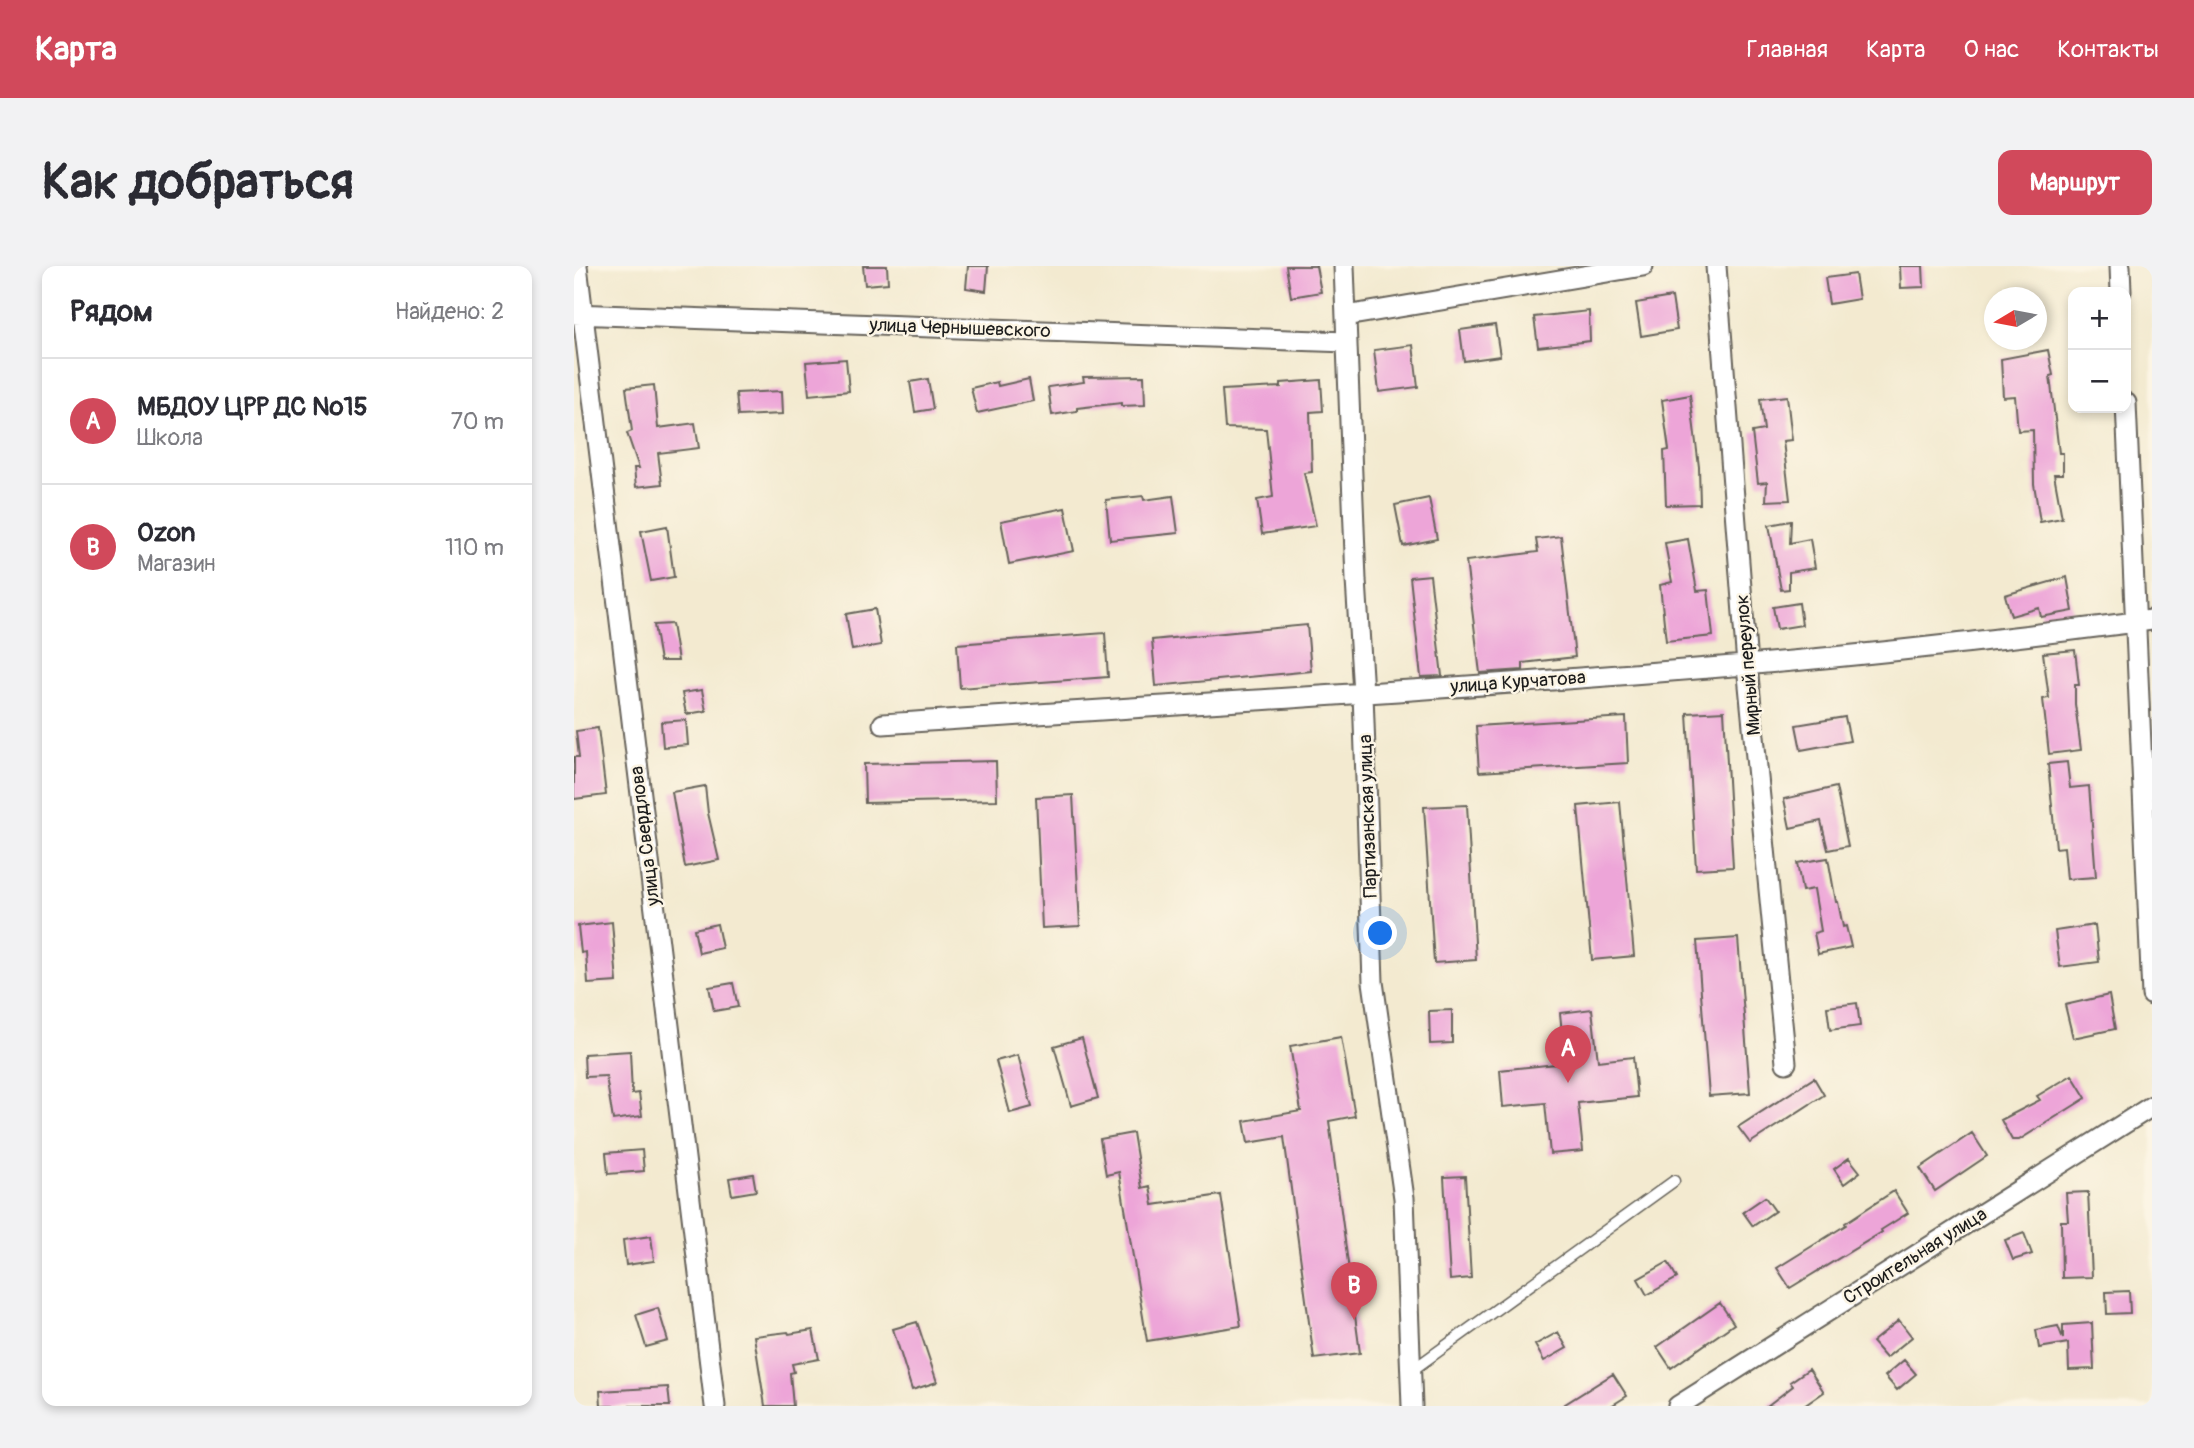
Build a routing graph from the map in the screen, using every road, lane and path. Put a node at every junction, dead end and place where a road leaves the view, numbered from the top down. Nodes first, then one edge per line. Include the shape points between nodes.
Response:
1 (577, 266) edge
2 (1344, 266) edge
3 (1643, 266) edge
4 (1716, 266) edge
5 (2120, 266) edge
6 (2121, 287) edge
7 (578, 314) edge
8 (1346, 316) junction
9 (1346, 342) junction
10 (2127, 413) edge
11 (2143, 621) edge
12 (1747, 665) junction
13 (1363, 693) junction
14 (883, 724) dead end
15 (2152, 995) edge
16 (1786, 1063) dead end
17 (2152, 1106) edge
18 (1674, 1181) dead end
19 (1411, 1371) junction
20 (715, 1406) edge
21 (1412, 1406) edge
22 (1678, 1406) edge

1 - 7 street, улица Свердлова
2 - 8 street, Партизанская улица
3 - 8 street
4 - 12 street, Мирный переулок
5 - 6 street
7 - 9 street, улица Чернышевского
7 - 20 street, улица Свердлова
8 - 9 street, Партизанская улица
9 - 13 street, Партизанская улица
10 - 11 street
11 - 12 street, улица Курчатова
11 - 15 street
12 - 13 street, улица Курчатова
12 - 16 street, Мирный переулок
13 - 14 street, улица Курчатова
13 - 19 street, Партизанская улица via 1373,982 1404,1198
17 - 22 street, Строительная улица
18 - 19 lane
19 - 21 street, Партизанская улица

